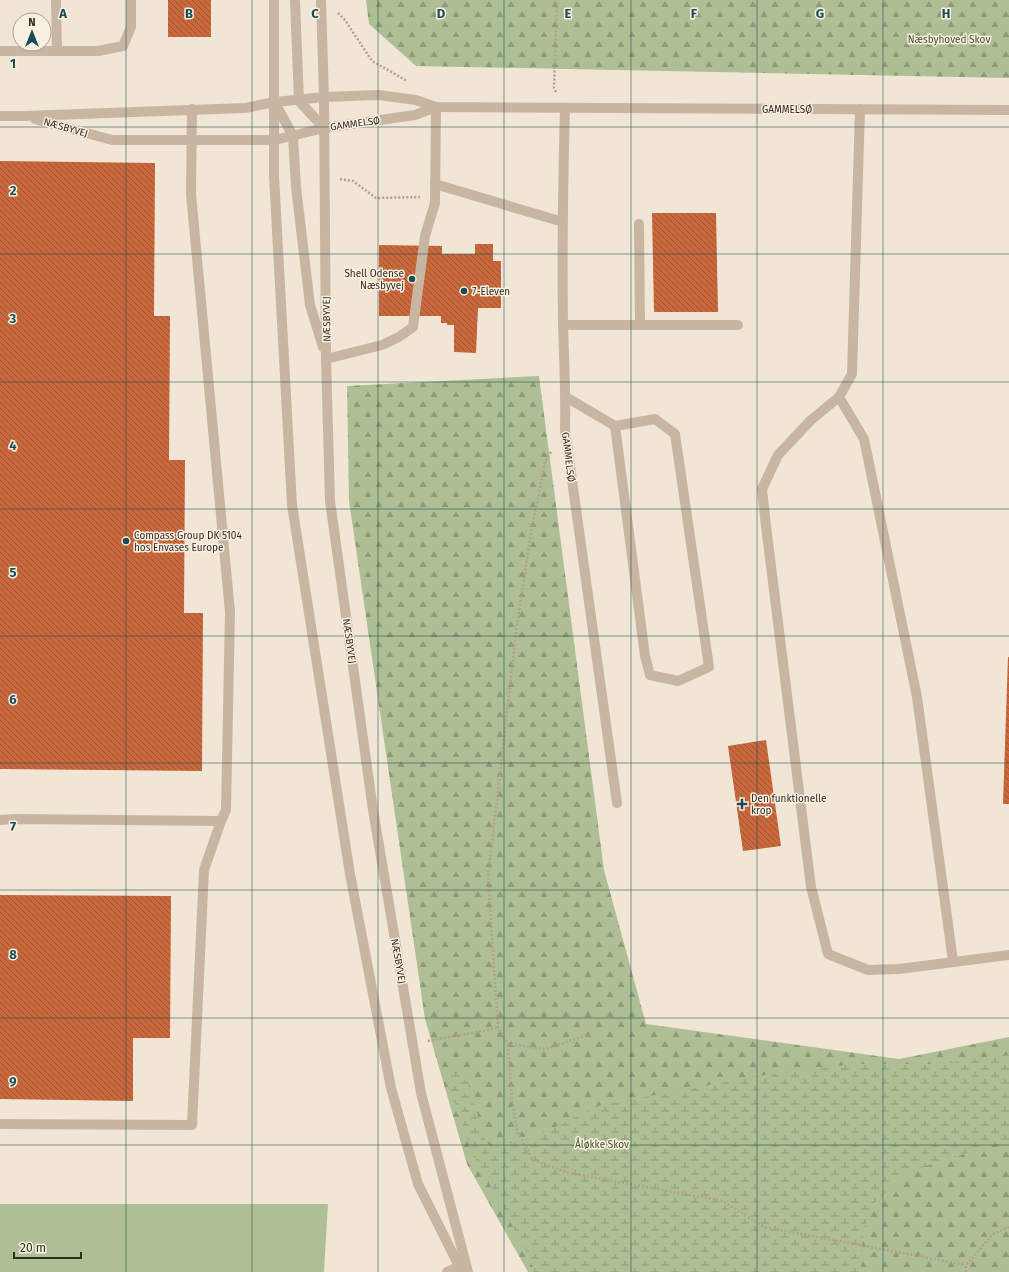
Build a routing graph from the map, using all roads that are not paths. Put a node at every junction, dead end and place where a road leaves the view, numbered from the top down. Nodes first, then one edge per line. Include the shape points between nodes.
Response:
1 (56, 0) edge
2 (131, 0) edge
3 (274, 0) edge
4 (295, 0) edge
5 (321, 0) edge
6 (57, 51) junction
7 (0, 52) edge
8 (324, 98) junction
9 (299, 101) junction
10 (274, 102) junction
11 (436, 107) junction
12 (565, 108) junction
13 (192, 109) junction
14 (860, 109) junction
15 (1009, 110) edge
16 (0, 116) edge
17 (26, 116) junction
18 (324, 128) junction
19 (293, 136) junction
20 (192, 140) junction
21 (274, 140) junction
22 (435, 184) junction
23 (563, 222) junction
24 (639, 224) dead end
25 (564, 325) junction
26 (640, 325) junction
27 (738, 325) dead end
28 (326, 359) junction
29 (566, 397) junction
30 (839, 397) junction
31 (616, 426) junction
32 (616, 803) dead end
33 (0, 820) edge
34 (222, 821) junction
35 (1009, 955) edge
36 (953, 961) junction
37 (0, 1124) edge
38 (464, 1268) edge
39 (447, 1272) edge

1 - 6 street
2 - 6 street via 131,27 124,46 98,51
3 - 10 street
4 - 9 street
5 - 8 street, NÆSBYVEJ
6 - 7 street
8 - 9 street, GAMMELSØ
8 - 11 street, GAMMELSØ via 379,95 416,100
8 - 18 street, NÆSBYVEJ
9 - 10 street, GAMMELSØ
9 - 18 street
10 - 13 street, NÆSBYVEJ via 245,108
10 - 19 street
10 - 21 street
11 - 12 street, GAMMELSØ
11 - 18 street, GAMMELSØ via 415,115
11 - 22 street
12 - 14 street, GAMMELSØ
12 - 23 street, GAMMELSØ
13 - 17 street, NÆSBYVEJ
13 - 20 street
14 - 15 street, GAMMELSØ
14 - 30 street via 852,374
16 - 17 street, NÆSBYVEJ
17 - 20 street, NÆSBYVEJ via 112,140
18 - 19 street, GAMMELSØ
18 - 28 street, NÆSBYVEJ
19 - 21 street, GAMMELSØ
19 - 28 street via 296,187 310,305
20 - 21 street, NÆSBYVEJ
20 - 34 street via 191,194 230,612 226,810
21 - 38 street via 292,505 350,874 391,1088 418,1184
22 - 23 street
22 - 28 street via 435,203 425,236 413,327 382,345
23 - 25 street, GAMMELSØ
24 - 26 street
25 - 26 street
25 - 29 street, GAMMELSØ
26 - 27 street
28 - 38 street, NÆSBYVEJ via 330,501 374,817 421,1093
29 - 31 street
29 - 32 street, GAMMELSØ via 565,430
30 - 36 street via 864,439 917,697
30 - 36 street via 811,420 778,455 762,489 811,887 828,954 868,970 899,969
31 - 31 street via 655,419 675,434 709,667 678,681 650,676 645,656
33 - 34 street
34 - 37 street via 204,870 192,1125
35 - 36 street
38 - 39 street

